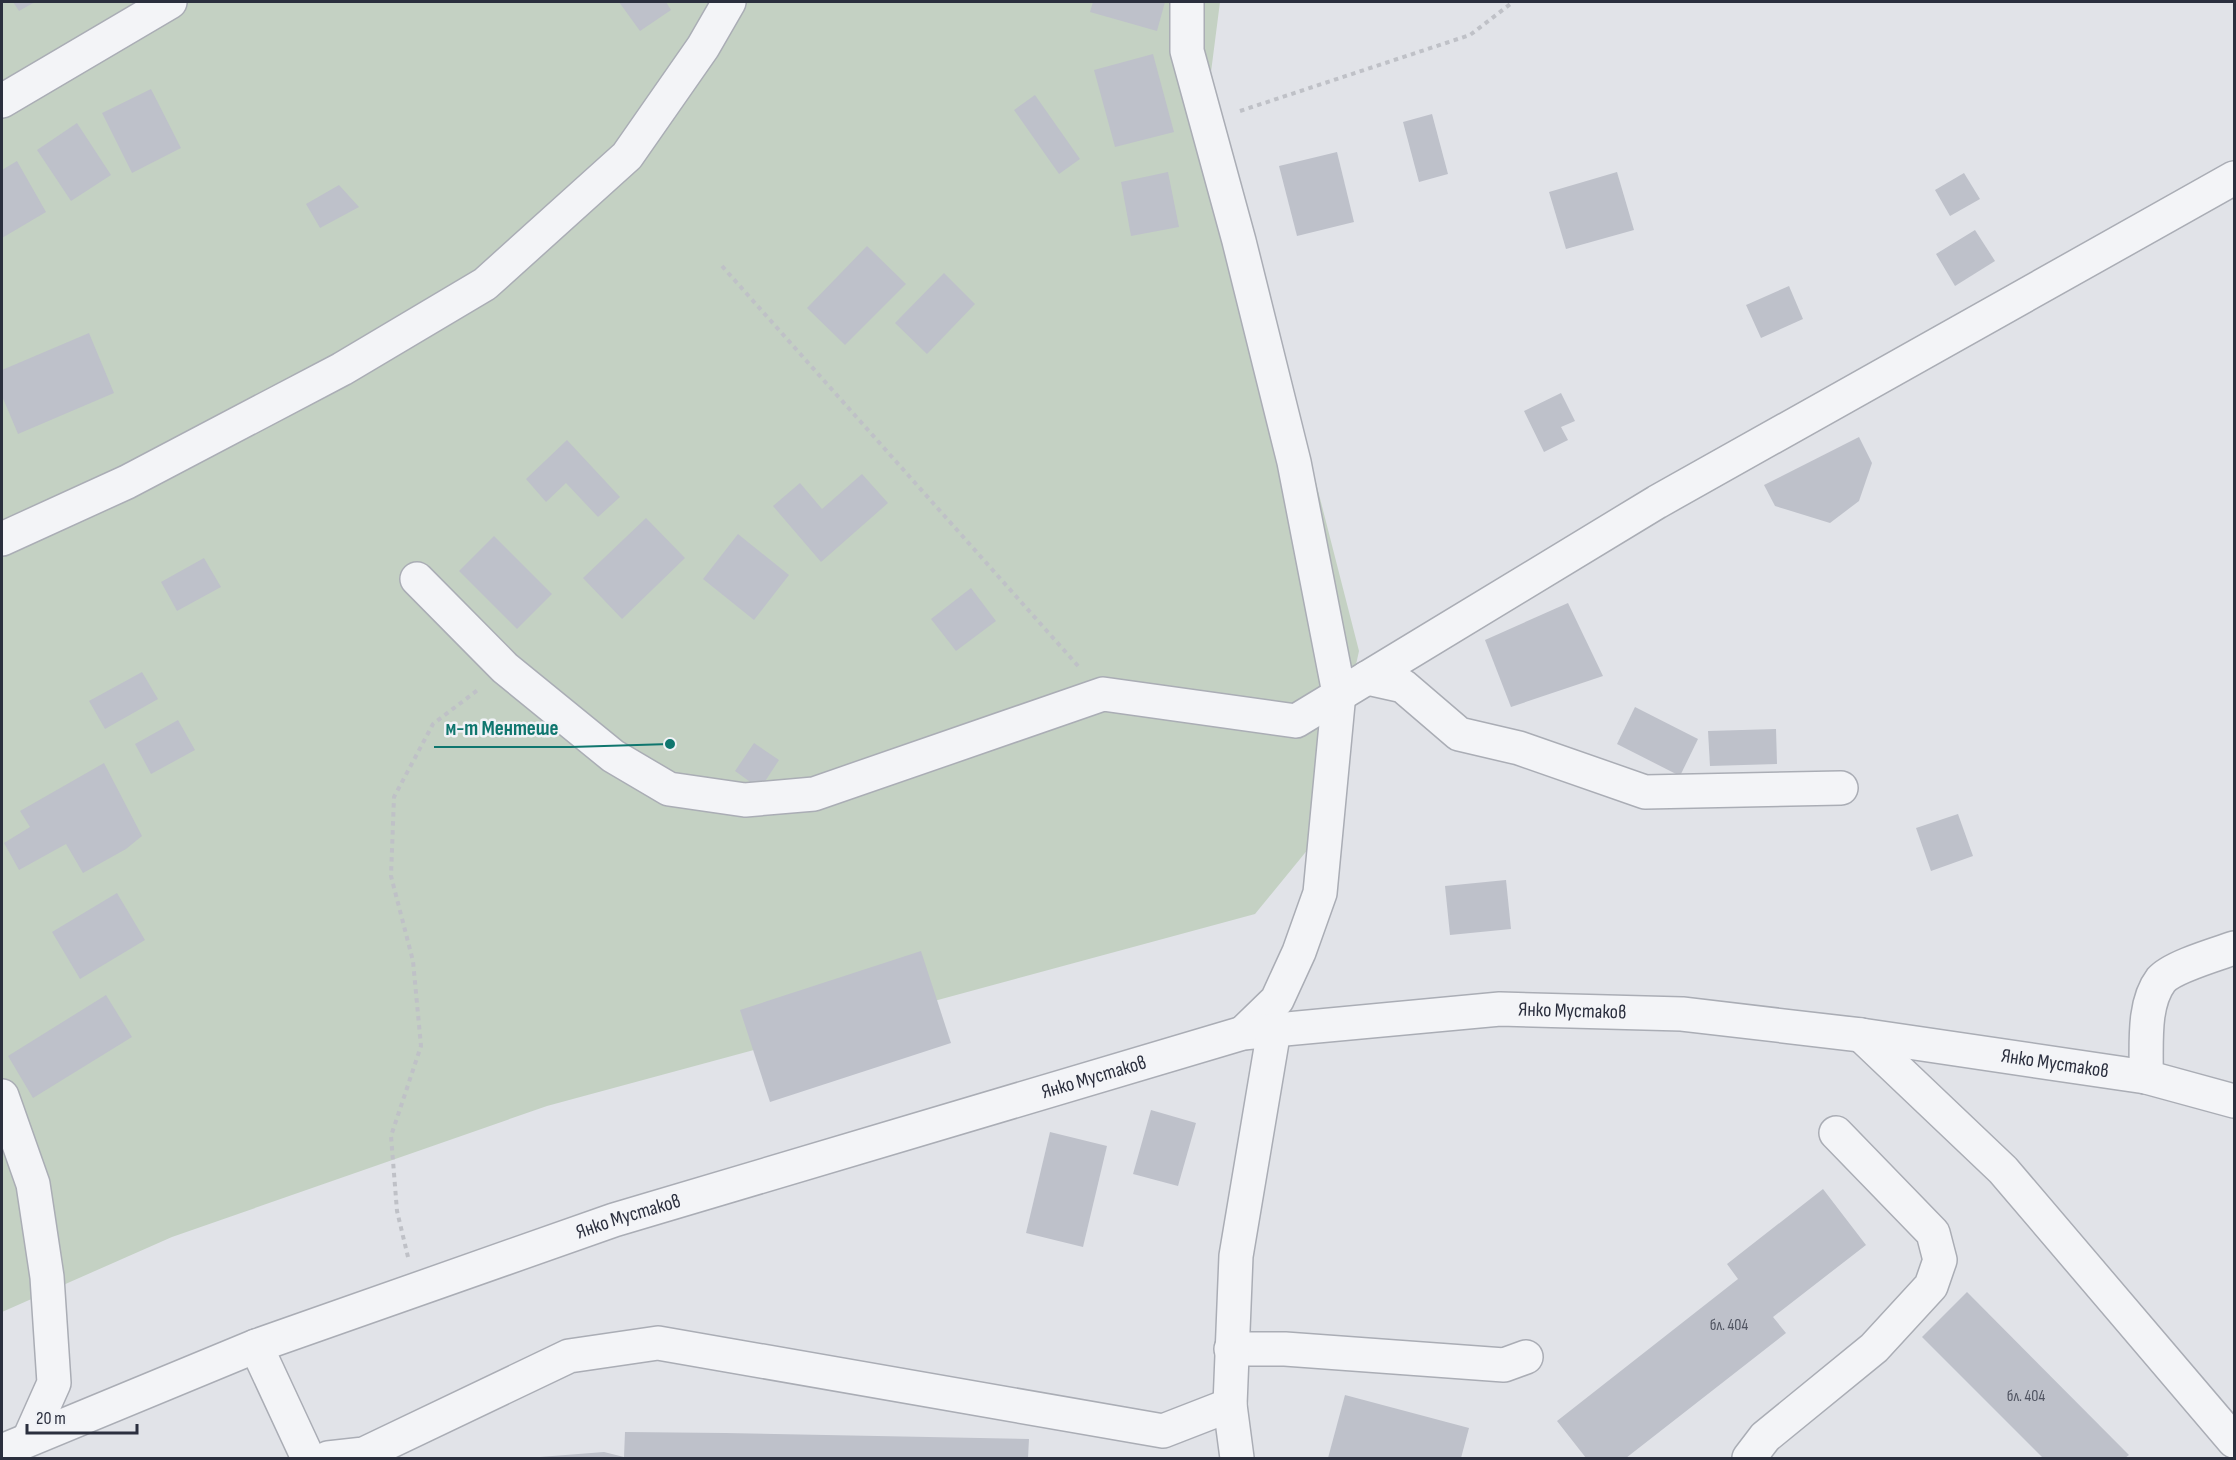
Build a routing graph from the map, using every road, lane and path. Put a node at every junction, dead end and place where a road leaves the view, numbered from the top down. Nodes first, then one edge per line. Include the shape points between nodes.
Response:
1 (170, 2) edge
2 (729, 2) edge
3 (1187, 2) edge
4 (1513, 2) edge
5 (2, 101) edge
6 (1206, 122) junction
7 (2235, 178) edge
8 (722, 266) dead end
9 (2, 539) edge
10 (417, 579) dead end
11 (505, 668) junction
12 (1353, 685) junction
13 (1103, 694) junction
14 (1841, 788) dead end
15 (2235, 948) edge
16 (1258, 1032) junction
17 (1862, 1035) junction
18 (2146, 1077) junction
19 (2, 1096) edge
20 (2235, 1101) edge
21 (1836, 1133) dead end
22 (416, 1289) junction
23 (256, 1346) junction
24 (1231, 1349) junction
25 (1526, 1357) dead end
26 (1230, 1405) junction
27 (2235, 1441) edge
28 (15, 1445) edge
29 (308, 1458) edge
30 (328, 1458) edge
31 (1237, 1458) edge
32 (1749, 1458) edge

1 - 5 street
2 - 9 street via 703,47 627,156 485,284 332,374 126,482
3 - 6 street via 1187,51
4 - 6 path via 1470,35
6 - 12 street
7 - 12 street via 1657,502
8 - 13 path
10 - 11 street
11 - 13 street via 613,756 669,789 745,800 814,794
11 - 22 path via 433,724 394,797 391,876 413,961 422,1046 391,1136 396,1211
12 - 13 street via 1296,721
12 - 14 street via 1403,686 1459,734 1519,748 1645,792
12 - 16 street via 1320,893 1299,952
15 - 18 street via 2193,962 2162,979 2150,1005
16 - 17 street, Янко Мустаков via 1500,1010 1682,1014
16 - 22 street, Янко Мустаков via 614,1220
16 - 24 street
17 - 18 street, Янко Мустаков
17 - 27 street via 2003,1170
18 - 20 street, Янко Мустаков
19 - 28 street via 33,1184 47,1277 54,1383
21 - 32 street via 1933,1233 1940,1260 1931,1286 1874,1348 1765,1437
22 - 23 street, Янко Мустаков
23 - 28 street, Янко Мустаков
23 - 29 street
24 - 25 street via 1285,1349 1504,1365
24 - 26 street
26 - 30 street via 1162,1431 658,1343 569,1356 364,1454
26 - 31 street

